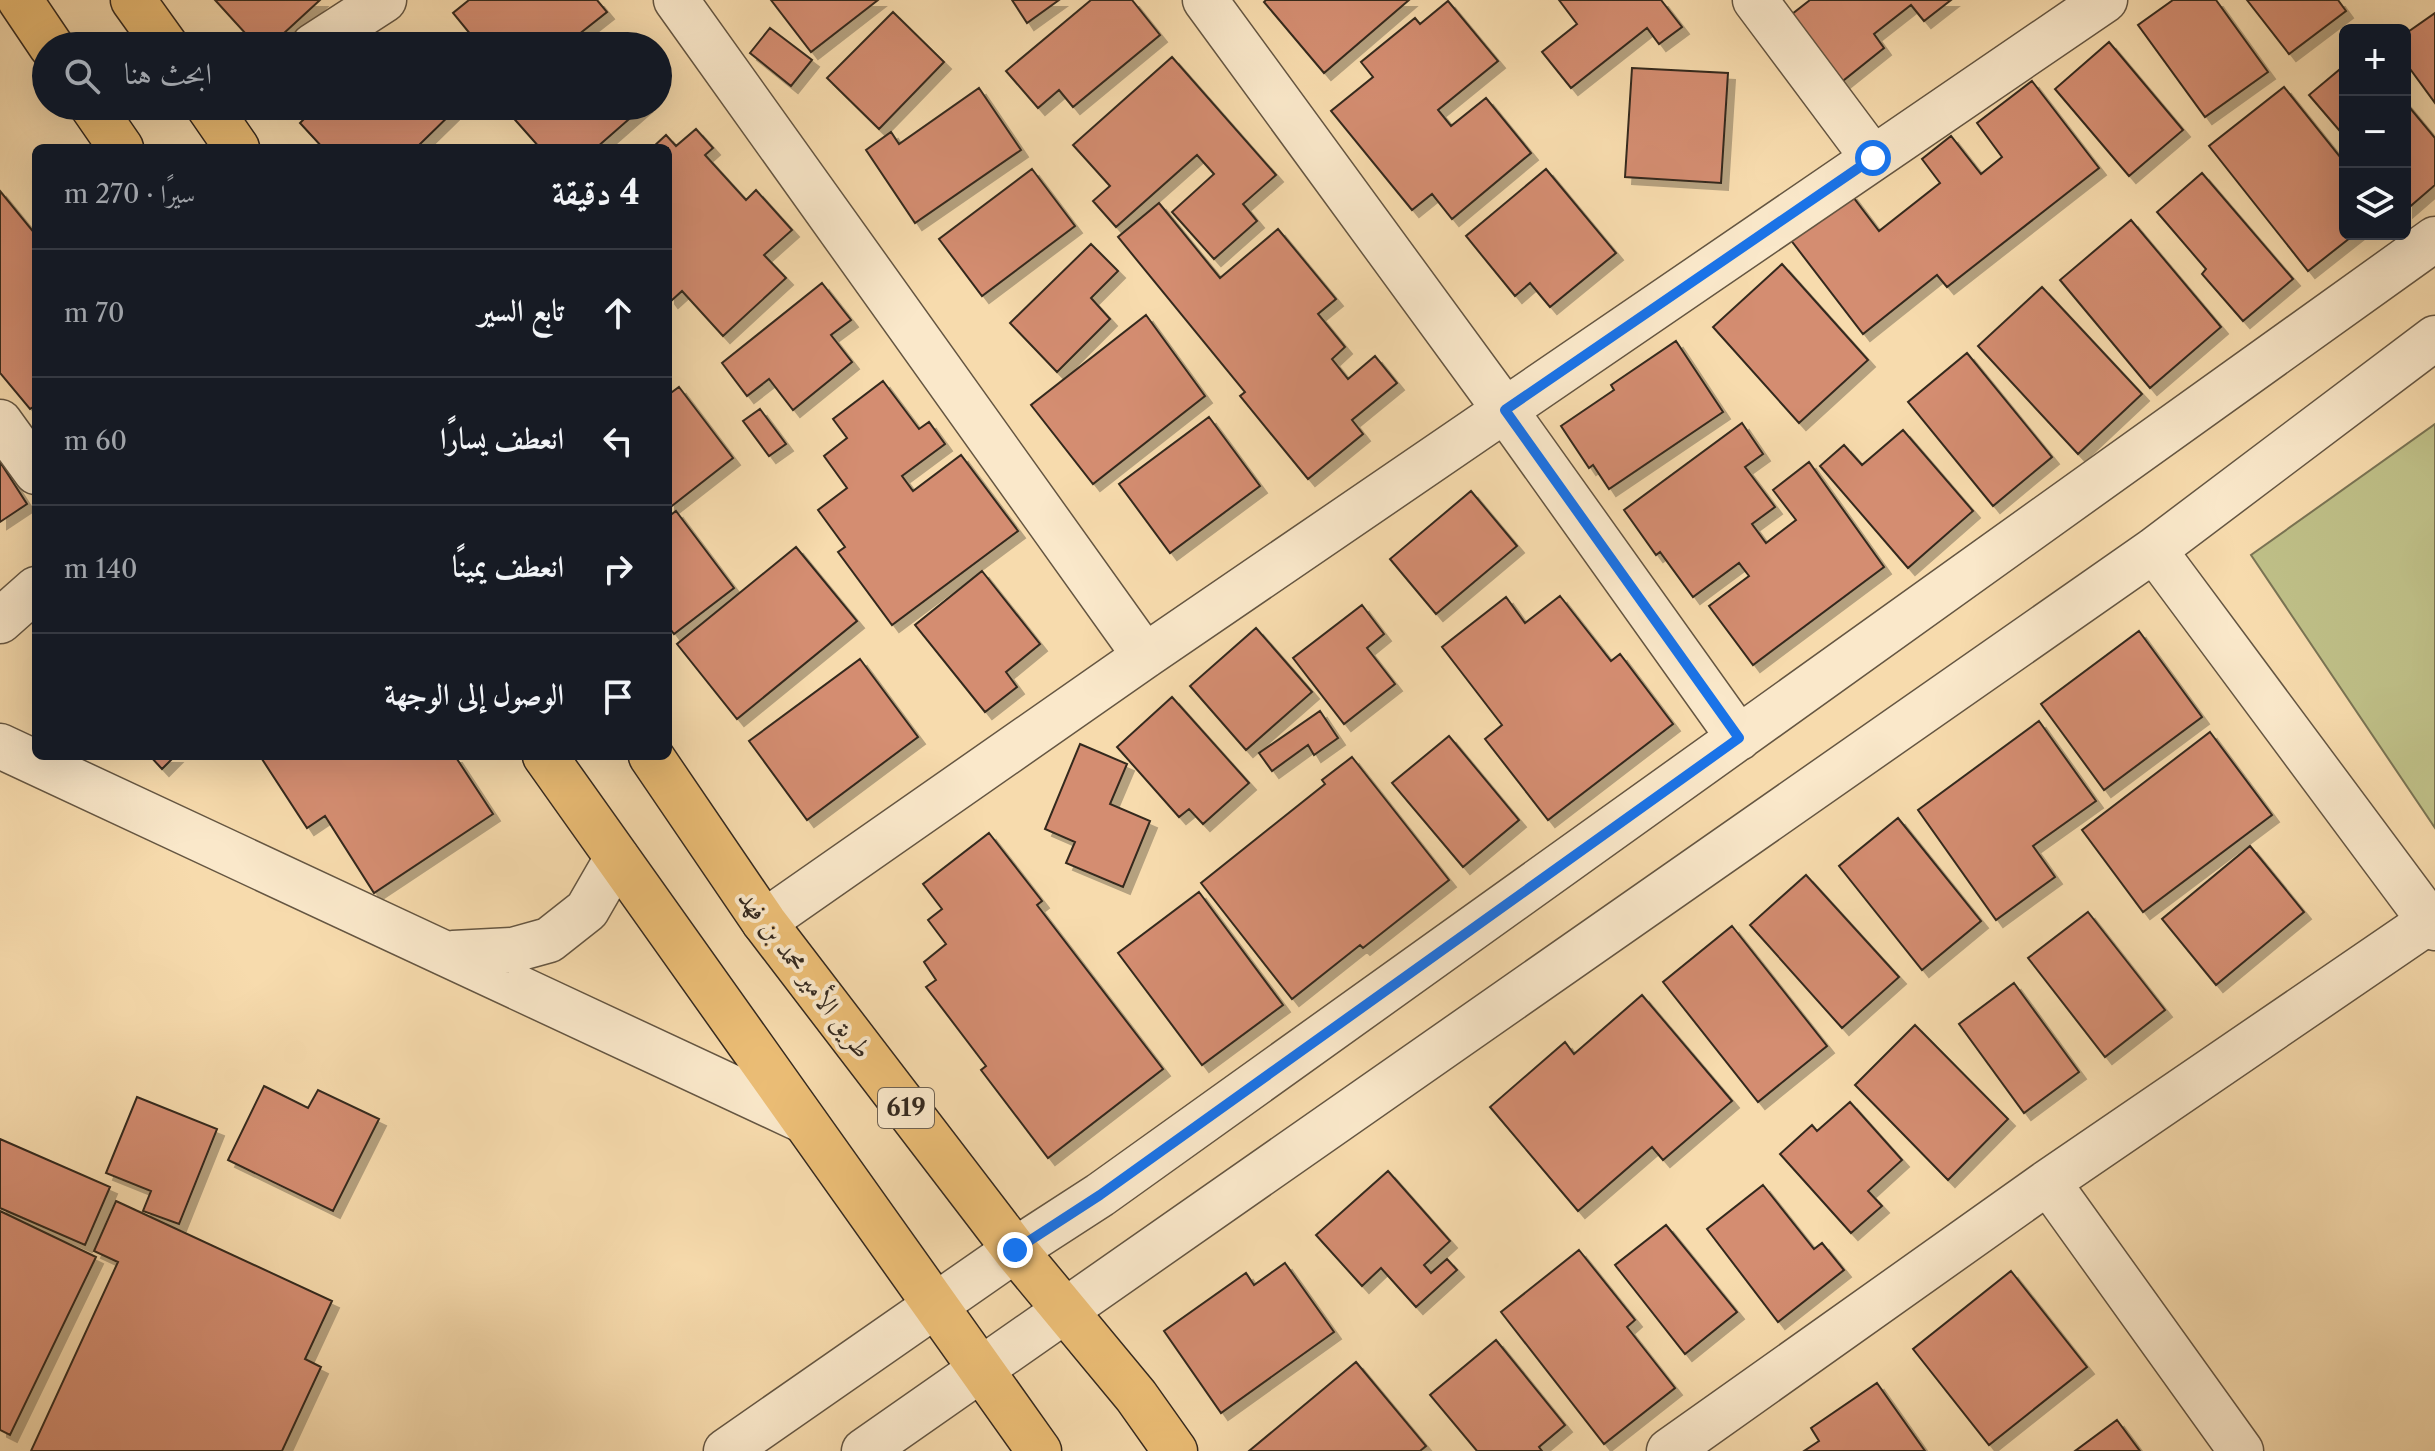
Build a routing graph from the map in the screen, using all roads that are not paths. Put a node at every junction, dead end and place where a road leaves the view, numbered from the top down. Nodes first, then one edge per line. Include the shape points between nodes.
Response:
1 (20, 0) edge
2 (133, 0) edge
3 (384, 0) edge
4 (676, 0) edge
5 (1205, 0) edge
6 (1755, 0) edge
7 (2105, 0) edge
8 (42, 32) edge
9 (156, 32) edge
10 (335, 32) edge
11 (102, 120) edge
12 (221, 120) edge
13 (118, 144) edge
14 (235, 144) edge
15 (1873, 158) junction
16 (2435, 239) edge
17 (2435, 338) edge
18 (1505, 410) junction
19 (0, 422) edge
20 (32, 466) edge
21 (2154, 550) junction
22 (32, 593) edge
23 (0, 621) edge
24 (1145, 656) junction
25 (1739, 738) junction
26 (0, 746) edge
27 (548, 760) edge
28 (654, 760) edge
29 (617, 858) junction
30 (764, 922) junction
31 (2432, 925) edge
32 (507, 965) junction
33 (802, 1120) junction
34 (2048, 1182) junction
35 (1015, 1250) junction
36 (935, 1305) junction
37 (1065, 1310) junction
38 (983, 1371) junction
39 (1686, 1447) edge
40 (726, 1451) edge
41 (864, 1451) edge
42 (1039, 1451) edge
43 (1175, 1451) edge
44 (2241, 1451) edge

1 - 8 highway
2 - 9 highway
3 - 10 street
4 - 24 street
5 - 18 street
6 - 15 street
7 - 15 street
11 - 13 highway
12 - 14 highway
15 - 18 street
16 - 25 street
17 - 21 street
18 - 24 street
18 - 25 street
19 - 20 street
21 - 31 street
21 - 37 street
22 - 23 street
24 - 30 street
25 - 35 street via 1113,1186
26 - 32 street via 443,953
27 - 29 highway
28 - 30 highway, طريق الأمير محمد بن فهد / 619
29 - 32 street via 587,910
29 - 33 highway
30 - 35 highway, طريق الأمير محمد بن فهد / 619
31 - 34 street
32 - 33 street
33 - 36 highway
34 - 39 street
34 - 44 street
35 - 36 street
35 - 37 highway, طريق الأمير محمد بن فهد / 619
36 - 38 highway
36 - 40 street
37 - 38 street
37 - 43 highway, طريق الأمير محمد بن فهد / 619
38 - 41 street
38 - 42 highway

